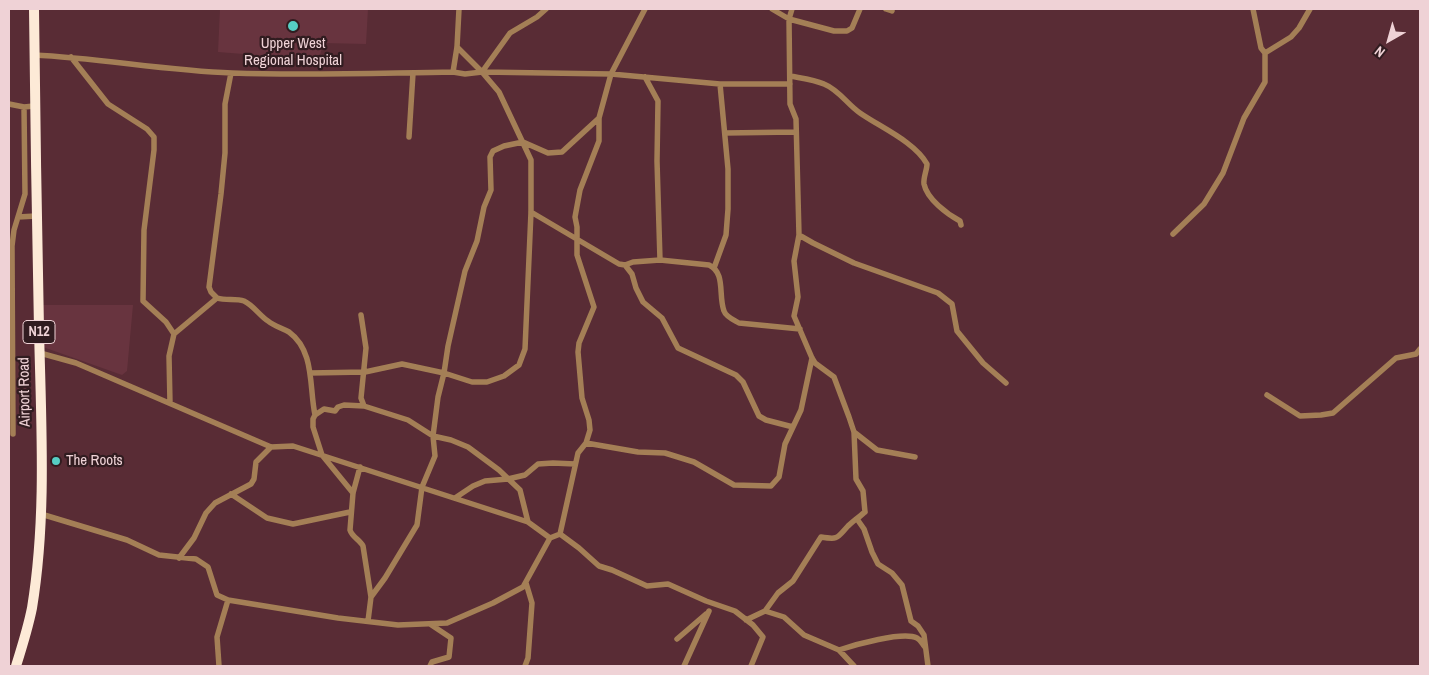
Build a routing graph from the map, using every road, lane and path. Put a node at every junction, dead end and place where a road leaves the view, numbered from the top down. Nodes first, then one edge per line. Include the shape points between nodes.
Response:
1 (34, 9) edge
2 (458, 9) edge
3 (546, 9) edge
4 (645, 9) edge
5 (772, 9) edge
6 (792, 9) edge
7 (860, 9) edge
8 (1253, 9) edge
9 (1310, 9) edge
10 (790, 19) junction
11 (457, 47) junction
12 (1265, 53) junction
13 (34, 56) junction
14 (71, 57) junction
15 (453, 72) junction
16 (482, 72) junction
17 (231, 73) junction
18 (414, 73) junction
19 (611, 74) junction
20 (790, 76) junction
21 (645, 77) junction
22 (720, 84) junction
23 (790, 84) junction
24 (9, 104) edge
25 (29, 106) junction
26 (599, 118) junction
27 (795, 132) junction
28 (725, 133) junction
29 (410, 137) dead end
30 (523, 142) junction
31 (531, 212) junction
32 (36, 216) junction
33 (18, 217) junction
34 (961, 225) dead end
35 (1173, 234) dead end
36 (799, 235) junction
37 (577, 239) junction
38 (660, 260) junction
39 (625, 265) junction
40 (714, 268) junction
41 (217, 298) junction
42 (361, 315) dead end
43 (800, 329) junction
44 (174, 334) junction
45 (1420, 349) edge
46 (40, 353) junction
47 (812, 358) junction
48 (365, 372) junction
49 (310, 373) junction
50 (444, 373) junction
51 (1006, 383) dead end
52 (1267, 395) dead end
53 (170, 403) junction
54 (364, 406) junction
55 (315, 415) junction
56 (793, 427) junction
57 (854, 432) junction
58 (13, 434) dead end
59 (433, 436) junction
60 (586, 442) junction
61 (271, 447) junction
62 (322, 455) junction
63 (915, 457) dead end
64 (575, 464) junction
65 (360, 467) junction
66 (508, 479) junction
67 (422, 487) junction
68 (231, 494) junction
69 (353, 494) junction
70 (455, 498) junction
71 (350, 512) junction
72 (865, 512) junction
73 (41, 514) junction
74 (528, 522) junction
75 (560, 534) junction
76 (550, 538) junction
77 (179, 558) junction
78 (526, 583) junction
79 (371, 597) junction
80 (228, 600) junction
81 (715, 604) junction
82 (709, 611) junction
83 (765, 611) junction
84 (746, 620) junction
85 (368, 621) junction
86 (428, 624) junction
87 (677, 639) dead end
88 (926, 648) junction
89 (839, 650) junction
90 (16, 666) edge
91 (219, 666) edge
92 (430, 666) edge
93 (525, 666) edge
94 (684, 666) edge
95 (752, 666) edge
96 (854, 666) edge
97 (928, 666) edge

1 - 13 highway, Airport Road / N12
2 - 11 street
3 - 16 street via 510,33
4 - 19 street
5 - 10 street
6 - 10 street
7 - 10 street via 852,28 847,31 834,31
8 - 12 street via 1261,48
9 - 12 street via 1291,37
10 - 20 street
11 - 15 street
11 - 16 street
12 - 35 street via 1265,82 1244,118 1223,173 1204,204
13 - 14 street
13 - 25 highway, Airport Road / N12
14 - 17 street
14 - 44 street via 108,104 154,136 144,230 143,302 166,322
15 - 16 street
15 - 18 street
16 - 19 street
16 - 30 street via 499,92
17 - 18 street
17 - 41 street via 225,104 225,153 209,287
18 - 29 street
19 - 21 street
19 - 26 street
20 - 23 street
20 - 34 street via 823,83 838,92 860,113 892,131 924,157 927,164 923,181 925,188 936,204
21 - 22 street
21 - 38 street via 658,101
22 - 23 street
22 - 28 street
23 - 27 street
24 - 25 street
25 - 32 highway, Airport Road / N12
25 - 33 street via 25,194
26 - 30 street via 562,152 548,153
26 - 37 street via 599,140 580,190 575,217
27 - 28 street
27 - 36 street
28 - 40 street via 728,170 726,235
30 - 31 street via 531,160
30 - 50 street via 493,151 490,157 491,190 465,271
31 - 37 street
31 - 50 street via 525,349 519,365 504,376 487,382 472,382
32 - 33 street
32 - 46 highway, Airport Road / N12
33 - 58 street via 12,246
36 - 43 street via 794,261 798,296 794,316
36 - 51 street via 854,263 938,293 952,304 957,331 983,363
37 - 39 street
37 - 60 street via 577,255 594,306 578,352 582,398 590,430
38 - 39 street
38 - 40 street
39 - 56 street via 643,302 662,318 678,348 736,375 744,382 758,416
40 - 43 street via 719,273 724,312 732,319 739,323
41 - 44 street
41 - 49 street via 245,302 268,322 289,333 303,347
42 - 48 street via 366,340
43 - 47 street
44 - 53 street via 169,356
45 - 52 street via 1416,354 1389,363 1333,413 1300,416
46 - 53 street via 76,363
46 - 73 highway, Airport Road / N12
47 - 56 street via 801,410
47 - 57 street via 834,377
48 - 49 street
48 - 50 street via 402,364
48 - 54 street via 360,398
49 - 55 street
50 - 59 street
53 - 61 street
54 - 55 street via 344,405 335,411 324,409
54 - 59 street via 408,420
55 - 62 street via 313,427
56 - 60 street via 785,444 779,477 771,486 734,485 694,462 665,453 638,452
57 - 63 street via 877,450
57 - 72 street via 856,479 863,491
59 - 66 street via 468,446
59 - 67 street via 435,456
60 - 64 street
61 - 62 street via 291,446
61 - 68 street via 256,462 253,481
62 - 65 street
62 - 69 street
64 - 66 street via 538,464 525,475
64 - 75 street
65 - 67 street
65 - 69 street
66 - 70 street via 479,483
66 - 74 street via 521,492
67 - 70 street
67 - 79 street via 417,524
68 - 71 street via 267,518 294,524
68 - 77 street via 210,508
69 - 71 street
70 - 74 street
71 - 79 street via 351,534 363,546
72 - 83 street via 836,539 820,537 793,581 778,593
72 - 88 street via 857,519 878,564 902,585 912,620 924,635
73 - 77 street via 127,540 159,555
73 - 90 highway, Airport Road / N12 via 33,601
74 - 76 street
75 - 76 street
75 - 81 street via 599,566 647,586 668,584
76 - 78 street
77 - 80 street via 196,559 208,567 216,595
78 - 86 street via 452,622
78 - 93 street via 532,603
79 - 85 street
80 - 85 street
80 - 91 street via 217,637
81 - 82 street
81 - 84 street via 735,611
82 - 87 street
82 - 94 street
83 - 84 street
83 - 89 street via 784,616 804,635
84 - 95 street via 763,637
85 - 86 street
86 - 92 street via 451,638 449,658 432,662
88 - 89 street via 919,639 907,635
88 - 97 street
89 - 96 street

